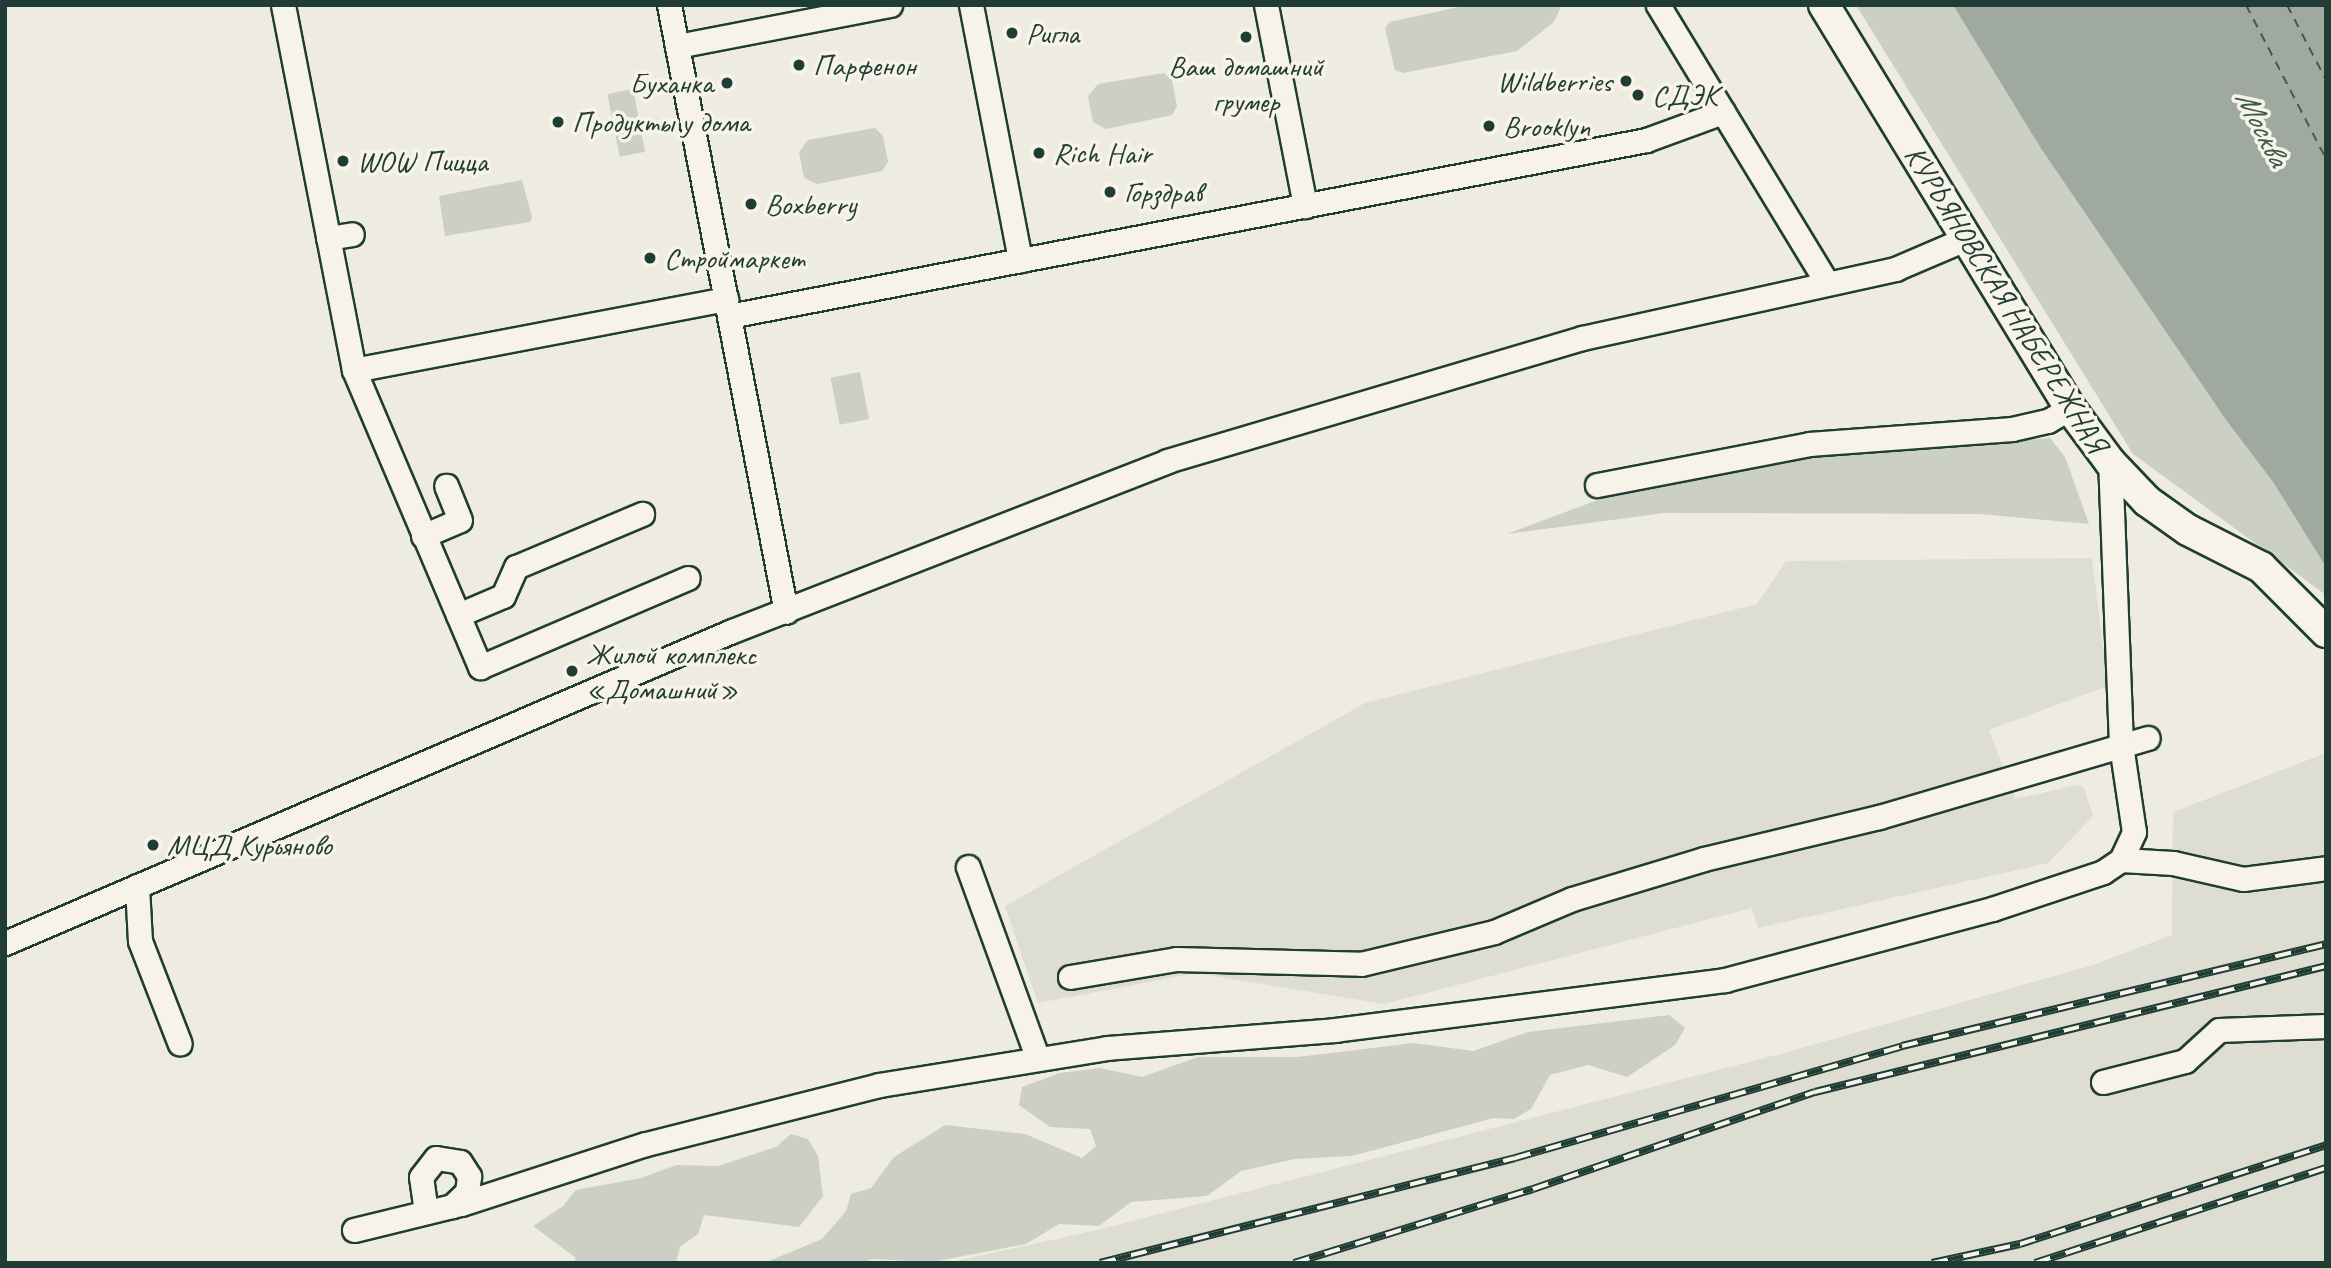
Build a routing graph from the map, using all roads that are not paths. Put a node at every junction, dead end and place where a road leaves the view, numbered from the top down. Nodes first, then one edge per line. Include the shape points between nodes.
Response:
1 (283, 5) edge
2 (669, 5) edge
3 (890, 5) edge
4 (971, 5) edge
5 (1266, 5) edge
6 (1658, 5) edge
7 (1824, 5) edge
8 (677, 46) junction
9 (1723, 112) junction
10 (1305, 206) junction
11 (352, 234) dead end
12 (328, 238) junction
13 (1965, 239) junction
14 (1020, 260) junction
15 (1827, 283) junction
16 (727, 308) junction
17 (354, 370) junction
18 (2070, 408) junction
19 (2110, 462) junction
20 (1597, 485) dead end
21 (446, 486) dead end
22 (642, 514) dead end
23 (423, 536) junction
24 (688, 578) dead end
25 (786, 612) junction
26 (457, 615) junction
27 (2326, 632) edge
28 (2148, 738) dead end
29 (2121, 745) junction
30 (2120, 860) junction
31 (968, 867) dead end
32 (2326, 868) edge
33 (137, 886) junction
34 (5, 943) edge
35 (1070, 977) dead end
36 (2326, 1026) edge
37 (180, 1044) dead end
38 (1037, 1057) junction
39 (2103, 1082) dead end
40 (466, 1168) junction
41 (519, 1184) junction
42 (452, 1206) junction
43 (426, 1212) junction
44 (354, 1230) dead end

1 - 12 street
2 - 8 street
3 - 8 street
4 - 14 street
5 - 10 street
6 - 9 street
7 - 13 main road, КУРЬЯНОВСКАЯ НАБЕРЕЖНАЯ
8 - 16 street
9 - 10 street via 1646,140
9 - 15 street
10 - 14 street
11 - 12 street
12 - 17 street
13 - 15 street via 1895,269
13 - 18 main road, КУРЬЯНОВСКАЯ НАБЕРЕЖНАЯ
14 - 16 street
15 - 25 street via 1479,365 1167,461 1027,512
16 - 17 street
16 - 25 street
17 - 23 street
18 - 19 main road, КУРЬЯНОВСКАЯ НАБЕРЕЖНАЯ
18 - 20 street via 2048,421 2012,429 1809,444
19 - 27 main road, КУРЬЯНОВСКАЯ НАБЕРЕЖНАЯ via 2147,500 2188,530 2261,567
19 - 29 street
21 - 23 street via 460,520
22 - 26 street via 516,567 503,596
23 - 26 street
24 - 26 street via 480,667
25 - 33 street
28 - 29 street
29 - 30 street via 2134,832
29 - 35 street via 1879,817 1704,859 1572,899 1494,932 1361,964 1176,959
30 - 32 street via 2173,863 2243,880
30 - 38 street via 2103,872 1992,909 1725,980 1335,1030
31 - 38 street
33 - 34 street
33 - 37 street via 140,941
36 - 39 street via 2219,1030 2185,1061
38 - 41 street via 879,1084 646,1144
40 - 41 street via 490,1184
40 - 42 street via 467,1192
40 - 43 street via 444,1156 429,1162 421,1177
41 - 42 street
42 - 43 street
43 - 44 street

